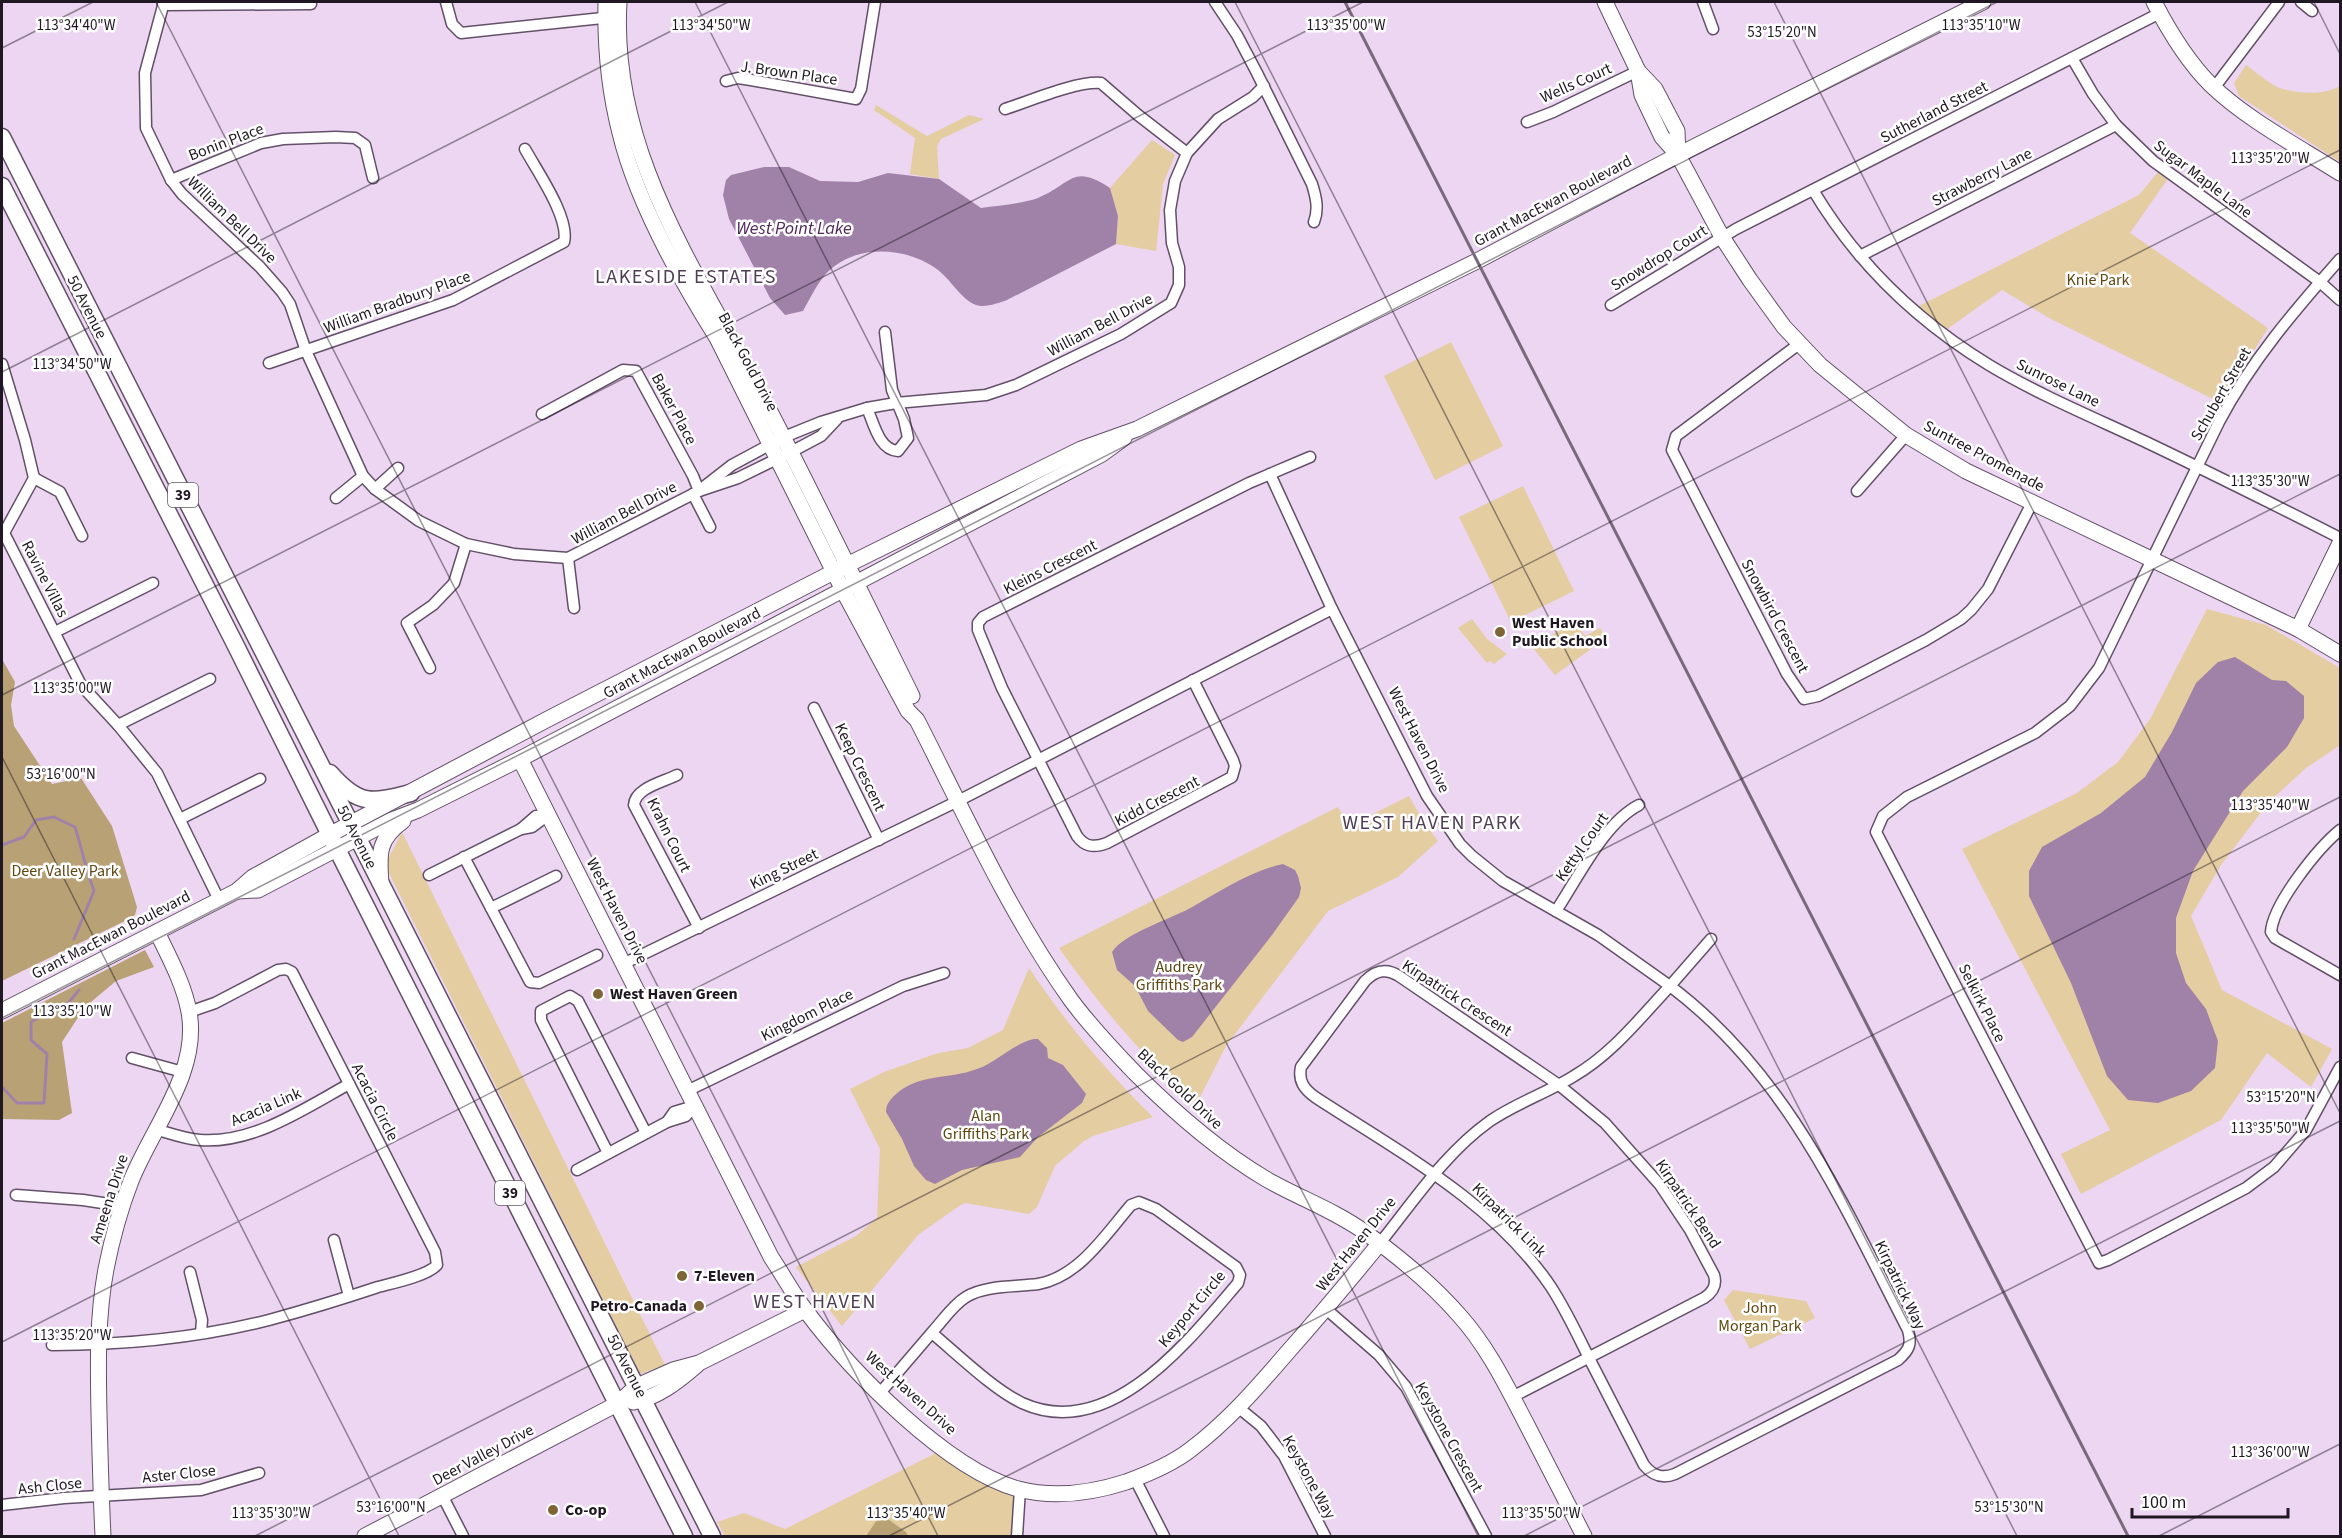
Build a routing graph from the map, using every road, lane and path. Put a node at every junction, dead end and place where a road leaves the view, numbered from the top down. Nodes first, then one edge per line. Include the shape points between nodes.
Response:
1 (446, 2) edge
2 (606, 2) edge
3 (876, 2) edge
4 (1215, 2) edge
5 (1605, 2) edge
6 (1703, 2) edge
7 (1983, 2) edge
8 (2279, 2) edge
9 (2301, 2) edge
10 (163, 3) edge
11 (311, 4) dead end
12 (2157, 7) edge
13 (2312, 11) dead end
14 (614, 12) edge
15 (1713, 29) dead end
16 (2072, 58) junction
17 (1638, 71) junction
18 (726, 81) dead end
19 (1264, 86) junction
20 (2214, 88) junction
21 (1005, 110) dead end
22 (1527, 122) dead end
23 (2116, 124) junction
24 (2, 137) edge
25 (525, 149) dead end
26 (1187, 153) junction
27 (1678, 155) junction
28 (2340, 173) edge
29 (373, 178) dead end
30 (171, 180) junction
31 (2, 186) edge
32 (1813, 190) junction
33 (1314, 222) dead end
34 (1722, 237) junction
35 (1860, 256) junction
36 (2340, 259) edge
37 (2320, 282) junction
38 (2340, 300) edge
39 (1611, 305) dead end
40 (885, 332) dead end
41 (1799, 344) junction
42 (306, 351) junction
43 (269, 363) dead end
44 (2, 364) edge
45 (896, 403) junction
46 (867, 408) junction
47 (542, 414) dead end
48 (837, 418) junction
49 (1137, 429) junction
50 (1906, 435) junction
51 (781, 448) junction
52 (1310, 457) dead end
53 (2197, 467) junction
54 (398, 468) dead end
55 (1270, 474) junction
56 (363, 476) junction
57 (34, 478) junction
58 (375, 489) junction
59 (1857, 491) dead end
60 (696, 492) junction
61 (336, 498) dead end
62 (2032, 503) junction
63 (711, 527) dead end
64 (82, 536) dead end
65 (2340, 538) edge
66 (2340, 543) edge
67 (466, 544) junction
68 (568, 558) junction
69 (2152, 559) junction
70 (841, 568) junction
71 (153, 583) dead end
72 (850, 586) junction
73 (574, 608) dead end
74 (1332, 609) junction
75 (2298, 629) junction
76 (55, 632) junction
77 (2340, 654) edge
78 (430, 668) dead end
79 (210, 679) dead end
80 (1193, 680) junction
81 (814, 708) dead end
82 (118, 725) junction
83 (316, 756) junction
84 (1037, 758) junction
85 (520, 759) junction
86 (677, 775) dead end
87 (260, 779) dead end
88 (411, 793) junction
89 (958, 801) junction
90 (1639, 806) dead end
91 (418, 810) junction
92 (548, 814) junction
93 (180, 819) junction
94 (2340, 830) edge
95 (354, 831) junction
96 (879, 840) junction
97 (333, 842) junction
98 (464, 857) junction
99 (429, 875) dead end
100 (556, 876) dead end
101 (381, 884) junction
102 (219, 900) junction
103 (491, 908) junction
104 (1556, 911) junction
105 (699, 928) junction
106 (157, 932) junction
107 (1711, 939) dead end
108 (597, 955) dead end
109 (623, 964) junction
110 (944, 974) dead end
111 (2340, 975) edge
112 (1670, 986) junction
113 (2, 1011) edge
114 (189, 1012) junction
115 (132, 1058) dead end
116 (2340, 1067) edge
117 (183, 1072) junction
118 (349, 1084) junction
119 (1559, 1085) junction
120 (2329, 1087) junction
121 (687, 1091) junction
122 (2340, 1093) edge
123 (694, 1106) junction
124 (155, 1129) junction
125 (646, 1133) junction
126 (608, 1153) junction
127 (577, 1170) dead end
128 (1434, 1176) junction
129 (16, 1195) dead end
130 (122, 1206) junction
131 (334, 1240) dead end
132 (1380, 1243) junction
133 (190, 1272) dead end
134 (350, 1296) junction
135 (1326, 1309) junction
136 (805, 1310) junction
137 (201, 1333) junction
138 (932, 1333) junction
139 (52, 1345) dead end
140 (97, 1345) junction
141 (1589, 1358) junction
142 (641, 1393) junction
143 (880, 1393) junction
144 (1512, 1397) junction
145 (617, 1404) junction
146 (1239, 1408) junction
147 (259, 1473) dead end
148 (1135, 1479) junction
149 (1020, 1489) junction
150 (101, 1496) junction
151 (443, 1497) junction
152 (2, 1505) edge
153 (103, 1536) edge
154 (365, 1536) edge
155 (463, 1536) edge
156 (684, 1536) edge
157 (712, 1536) edge
158 (1017, 1536) edge
159 (1164, 1536) edge
160 (1325, 1536) edge
161 (1486, 1536) edge
162 (1584, 1536) edge

1 - 14 street via 452,24 461,33
2 - 14 main road, Black Gold Drive
3 - 18 street, J. Brown Place via 856,99 738,78
4 - 19 street
5 - 17 main road
6 - 15 street
7 - 27 main road, Grant MacEwan Boulevard
8 - 20 street
9 - 13 street
10 - 11 street
10 - 30 street, William Bell Drive via 145,73 146,128
12 - 16 street, Sutherland Street
12 - 20 main road via 2185,55
14 - 51 main road, Black Gold Drive via 624,94 651,185
16 - 23 street, Sugar Maple Lane
16 - 32 street, Sutherland Street
17 - 22 street, Wells Court
17 - 27 main road via 1655,89 1677,131
19 - 26 street, William Bell Drive via 1254,97 1218,119
19 - 33 street via 1312,184 1317,214
20 - 28 main road
21 - 26 street via 1039,96 1101,83
23 - 35 street, Strawberry Lane
23 - 37 street, Sugar Maple Lane via 2164,171
24 - 83 main road, 50 Avenue / 39
25 - 42 street, William Bradbury Place via 562,218 564,242 453,300
26 - 45 street, William Bell Drive via 1175,181 1170,210 1172,243 1179,267 1179,285 1171,303 1110,339 1016,385 986,395
27 - 34 main road, Suntree Promenade
27 - 49 main road, Grant MacEwan Boulevard via 1477,261
29 - 30 street, Bonin Place via 365,145 355,138 336,137 261,143
30 - 42 street, William Bell Drive via 282,292 295,315
31 - 97 main road, 50 Avenue / 39
32 - 34 street, Sutherland Street
32 - 35 street, Sunrose Lane
34 - 39 street, Snowdrop Court
34 - 41 main road, Suntree Promenade
35 - 53 street, Sunrose Lane via 1910,309 1989,364
36 - 37 street, Schubert Street
37 - 38 street, Sugar Maple Lane
37 - 53 street, Schubert Street via 2252,368
40 - 45 street
41 - 50 main road, Suntree Promenade
41 - 62 street, Snowbird Crescent via 1676,436 1672,450 1787,674 1804,699 1818,696 1961,619 1988,589
42 - 43 street
42 - 56 street, William Bell Drive
44 - 57 street
45 - 46 street, William Bell Drive
45 - 46 street via 908,438 898,451 883,444
46 - 48 street, William Bell Drive
47 - 60 street, Baker Place via 623,370 636,371 693,476
48 - 51 street, William Bell Drive via 821,422
48 - 51 street, William Bell Drive via 821,436
49 - 70 main road, Grant MacEwan Boulevard via 1081,449
49 - 72 main road, Grant MacEwan Boulevard via 1102,454
50 - 59 street
50 - 62 main road, Suntree Promenade via 1966,471
51 - 60 street, William Bell Drive via 738,478
51 - 70 main road, Black Gold Drive
52 - 55 street, Kleins Crescent
53 - 65 street, Sunrose Lane
53 - 69 street, Schubert Street
54 - 58 street
55 - 74 street
55 - 84 street, Kleins Crescent via 983,617 978,623 1002,688
56 - 58 street, William Bell Drive
56 - 61 street
57 - 64 street via 60,492
57 - 76 street, Ravine Villas via 4,533
58 - 67 street, William Bell Drive via 419,520
60 - 63 street, William Bell Drive
60 - 68 street, William Bell Drive
62 - 69 main road, Suntree Promenade
66 - 75 main road
67 - 68 street, William Bell Drive via 514,555
67 - 78 street via 454,583 433,605 406,623
68 - 73 street, William Bell Drive
69 - 75 main road, Suntree Promenade
69 - 120 street, Selkirk Place via 2098,668 2070,706 2035,733 1907,797 1883,816 1876,832 2099,1263 2246,1188 2274,1167 2306,1130
70 - 72 main road, Black Gold Drive
70 - 88 main road, Grant MacEwan Boulevard
71 - 76 street, Ravine Villas
72 - 85 main road, Grant MacEwan Boulevard
72 - 89 main road, Black Gold Drive via 914,700 917,720
74 - 80 street
74 - 104 street, West Haven Drive via 1427,796 1448,828 1496,876
75 - 77 main road, Suntree Promenade
76 - 82 street, Ravine Villas via 81,685
79 - 82 street
80 - 84 street
80 - 84 street, Kidd Crescent via 1236,766 1232,777 1107,843 1095,847 1083,844
81 - 96 street, Keep Crescent
82 - 93 street, Ravine Villas via 157,773
83 - 88 main road via 356,796 379,801
83 - 95 main road, 50 Avenue / 39
84 - 89 street
85 - 91 main road, Grant MacEwan Boulevard
85 - 92 main road, West Haven Drive
86 - 105 street, Krahn Court via 639,793 634,805
87 - 93 street
88 - 95 main road, Grant MacEwan Boulevard
89 - 96 street, King Street
89 - 132 main road, Black Gold Drive via 1042,957 1073,1002 1136,1074 1219,1148 1265,1178 1346,1219
90 - 104 street, Kettyl Court via 1610,828
91 - 95 main road, Grant MacEwan Boulevard
91 - 101 main road via 382,843
92 - 98 street via 536,816 521,829
92 - 109 main road, West Haven Drive
93 - 102 street, Ravine Villas
94 - 111 street via 2306,865 2271,921 2271,932
95 - 97 main road, Grant MacEwan Boulevard
95 - 101 main road, 50 Avenue / 39
96 - 105 street, King Street
97 - 102 main road, Grant MacEwan Boulevard via 258,891 237,891
97 - 145 main road, 50 Avenue / 39
98 - 99 street
98 - 103 street
100 - 103 street
101 - 142 main road, 50 Avenue / 39
102 - 106 main road, Grant MacEwan Boulevard
103 - 108 street via 530,982 538,983
104 - 112 street, West Haven Drive via 1598,935
105 - 109 street, King Street
106 - 113 main road, Grant MacEwan Boulevard
106 - 114 main road, Ameena Drive
107 - 112 street
109 - 121 main road, West Haven Drive
110 - 121 street, Kingdom Place via 903,986
112 - 119 street, West Haven Drive via 1606,1053
112 - 141 street, Kirpatrick Way via 1732,1039 1784,1105 1829,1177 1912,1342 1898,1360 1667,1477 1654,1475 1644,1466
114 - 117 main road, Ameena Drive via 189,1047
114 - 118 street, Acacia Circle via 286,969 292,972
115 - 117 street
116 - 120 street, Selkirk Place
117 - 124 main road, Ameena Drive
118 - 124 street, Acacia Link via 292,1116 243,1137 198,1140
118 - 134 street, Acacia Circle via 437,1258 430,1271
119 - 128 street, West Haven Drive via 1490,1122 1458,1148
119 - 128 street, Kirpatrick Crescent via 1395,974 1382,971 1371,975 1301,1067 1300,1080 1308,1092
119 - 141 street, Kirpatrick Bend via 1605,1123 1654,1177 1695,1238 1716,1281 1704,1298
120 - 122 street
121 - 123 main road, West Haven Drive
123 - 125 street via 674,1112 667,1122
123 - 136 main road, West Haven Drive via 771,1257
124 - 130 main road, Ameena Drive
125 - 126 street
125 - 126 street via 578,1001 570,996 541,1011 541,1020
126 - 127 street
128 - 132 street, West Haven Drive
128 - 141 street, Kirpatrick Link via 1463,1195 1524,1252 1551,1287
129 - 130 street
130 - 140 main road, Ameena Drive via 106,1269
131 - 134 street
132 - 135 main road, West Haven Drive
132 - 144 main road, Black Gold Drive via 1460,1315 1489,1355
133 - 137 street via 202,1320
134 - 137 street, Acacia Circle via 267,1320
135 - 146 main road, West Haven Drive
135 - 161 street, Keystone Crescent via 1379,1355 1406,1387
136 - 142 main road, Deer Valley Drive via 699,1363 673,1370
136 - 143 main road, West Haven Drive
137 - 140 street, Acacia Circle
138 - 138 street, Keyport Circle via 967,1296 1041,1283 1069,1271 1094,1249 1131,1205 1139,1202 1156,1209 1236,1268 1240,1275 1238,1283 1181,1350 1154,1374 1085,1410 1046,1411 1021,1403
138 - 143 street, Keyport Circle
139 - 140 street
140 - 150 main road, Ameena Drive
141 - 144 street, Kirpatrick Bend
142 - 145 main road, Deer Valley Drive
142 - 157 main road, 50 Avenue / 39
143 - 149 main road, West Haven Drive via 963,1463 988,1478
144 - 162 main road, Black Gold Drive
145 - 151 main road, Deer Valley Drive
145 - 156 main road, 50 Avenue / 39
146 - 148 main road, West Haven Drive via 1189,1451
146 - 160 street, Keystone Way via 1261,1426 1284,1456
147 - 150 street, Aster Close via 201,1490
148 - 149 main road, West Haven Drive via 1079,1492
148 - 159 street
149 - 158 street
150 - 152 street, Ash Close
150 - 153 main road, Ameena Drive
151 - 154 main road, Deer Valley Drive
151 - 155 street

